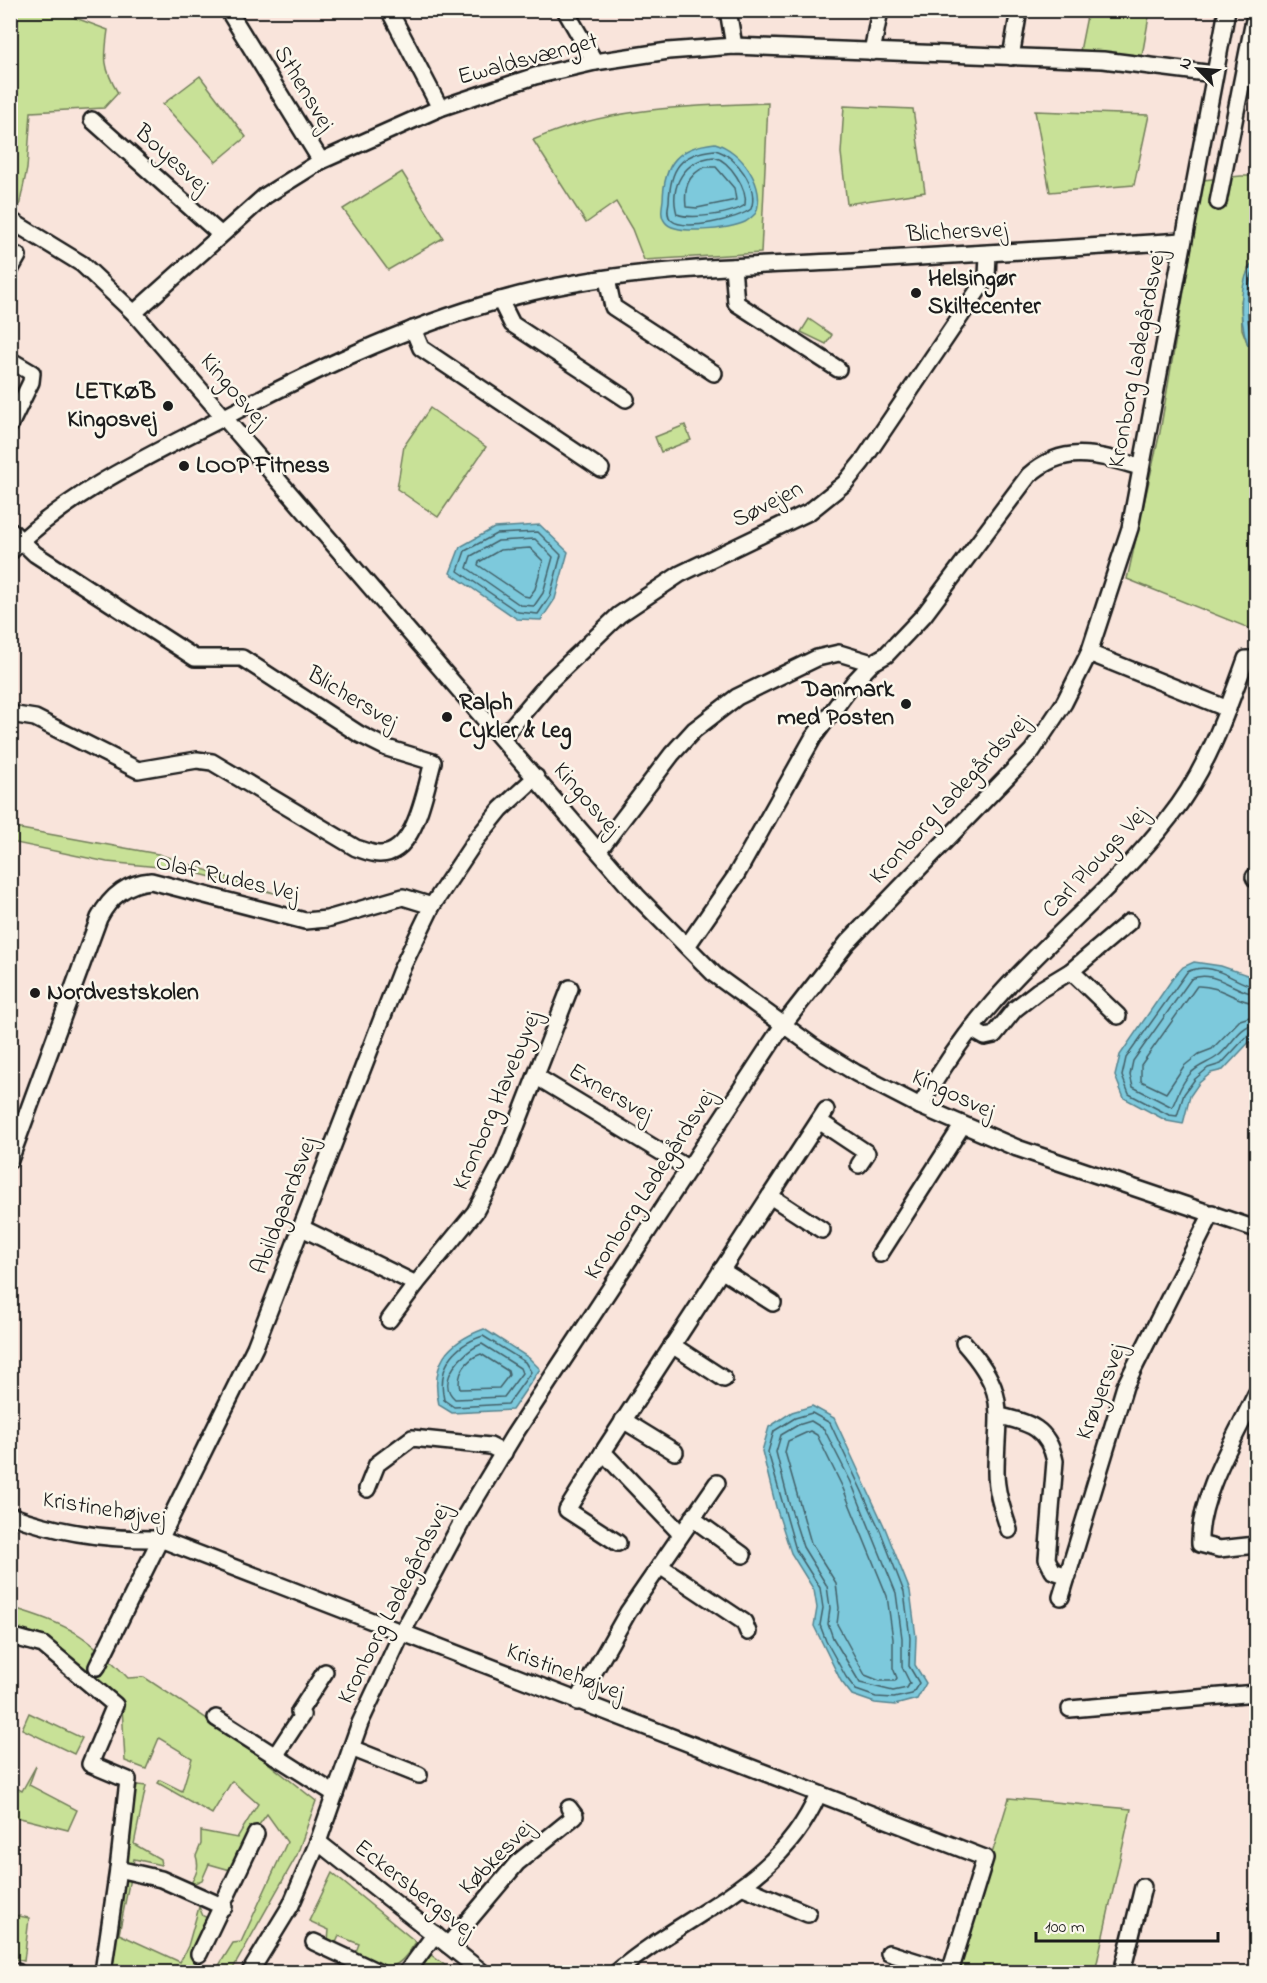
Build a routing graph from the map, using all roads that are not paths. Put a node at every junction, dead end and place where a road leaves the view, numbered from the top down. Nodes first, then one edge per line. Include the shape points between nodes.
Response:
1 (228, 10) edge
2 (388, 10) edge
3 (565, 10) edge
4 (728, 10) edge
5 (880, 10) edge
6 (1019, 10) edge
7 (1227, 10) edge
8 (1256, 10) edge
9 (734, 46) junction
10 (872, 52) junction
11 (1011, 57) junction
12 (595, 63) junction
13 (1214, 74) junction
14 (440, 108) junction
15 (92, 120) dead end
16 (321, 161) junction
17 (1218, 202) dead end
18 (10, 220) edge
19 (220, 234) junction
20 (1183, 241) junction
21 (988, 254) junction
22 (733, 267) junction
23 (607, 279) junction
24 (500, 300) junction
25 (134, 313) junction
26 (413, 329) junction
27 (10, 360) edge
28 (838, 369) dead end
29 (714, 373) dead end
30 (626, 399) dead end
31 (225, 416) junction
32 (10, 425) edge
33 (1140, 467) junction
34 (601, 469) dead end
35 (14, 541) edge
36 (1089, 653) junction
37 (1257, 659) edge
38 (872, 663) junction
39 (1228, 710) junction
40 (10, 714) edge
41 (502, 738) junction
42 (536, 777) junction
43 (599, 850) junction
44 (432, 906) junction
45 (1129, 922) dead end
46 (687, 946) junction
47 (1071, 971) junction
48 (570, 988) dead end
49 (1118, 1016) dead end
50 (783, 1025) junction
51 (971, 1029) junction
52 (537, 1077) junction
53 (920, 1106) junction
54 (962, 1126) junction
55 (10, 1160) edge
56 (859, 1165) dead end
57 (689, 1169) junction
58 (770, 1196) junction
59 (1212, 1213) junction
60 (302, 1228) junction
61 (1257, 1229) edge
62 (822, 1230) dead end
63 (880, 1254) dead end
64 (721, 1270) junction
65 (416, 1284) junction
66 (773, 1303) dead end
67 (389, 1320) dead end
68 (964, 1343) dead end
69 (672, 1345) junction
70 (724, 1379) dead end
71 (1257, 1394) edge
72 (1000, 1416) junction
73 (623, 1420) junction
74 (603, 1452) junction
75 (675, 1452) dead end
76 (504, 1453) junction
77 (717, 1483) dead end
78 (367, 1489) dead end
79 (10, 1515) edge
80 (692, 1518) junction
81 (1009, 1530) dead end
82 (681, 1534) junction
83 (160, 1539) junction
84 (618, 1543) dead end
85 (1257, 1545) edge
86 (743, 1555) dead end
87 (660, 1566) junction
88 (1068, 1576) junction
89 (1061, 1597) dead end
90 (748, 1632) dead end
91 (402, 1633) junction
92 (10, 1636) edge
93 (97, 1667) dead end
94 (325, 1672) dead end
95 (1257, 1693) edge
96 (577, 1702) junction
97 (1070, 1709) dead end
98 (216, 1718) dead end
99 (351, 1748) junction
100 (275, 1756) junction
101 (419, 1775) dead end
102 (335, 1794) junction
103 (818, 1795) junction
104 (569, 1808) dead end
105 (256, 1834) dead end
106 (318, 1842) junction
107 (118, 1869) junction
108 (744, 1887) junction
109 (1143, 1887) dead end
110 (224, 1907) junction
111 (808, 1914) dead end
112 (435, 1934) junction
113 (314, 1942) dead end
114 (448, 1944) junction
115 (889, 1953) dead end
116 (199, 1954) dead end
117 (10, 1971) edge
118 (17, 1972) edge
119 (102, 1972) edge
120 (250, 1972) edge
121 (378, 1972) edge
122 (407, 1972) edge
123 (482, 1972) edge
124 (617, 1972) edge
125 (1122, 1972) edge

1 - 16 street, Sthensvej
2 - 14 street
3 - 12 street
4 - 9 street
5 - 10 street
6 - 11 street
7 - 13 street, Kronborg Ladegårdsvej
8 - 17 street
9 - 10 street, Ewaldsvænget
9 - 12 street, Ewaldsvænget via 668,51
10 - 11 street, Ewaldsvænget
11 - 13 street, Ewaldsvænget via 1103,60
12 - 14 street, Ewaldsvænget via 535,76
13 - 20 street, Kronborg Ladegårdsvej
14 - 16 street, Ewaldsvænget
15 - 19 street, Boyesvej
16 - 19 street, Ewaldsvænget via 265,196
18 - 25 street, Kingosvej via 82,264
19 - 25 street, Ewaldsvænget
20 - 21 street, Blichersvej
20 - 33 street, Kronborg Ladegårdsvej
21 - 22 street, Blichersvej
21 - 41 street, Søvejen via 987,277 845,483 809,512 680,574 619,615 574,656
22 - 23 street, Blichersvej
22 - 28 street via 736,303
23 - 24 street, Blichersvej
23 - 29 street via 613,307
24 - 26 street, Blichersvej
24 - 30 street via 512,324
25 - 31 street, Kingosvej
26 - 31 street, Blichersvej
26 - 34 street via 420,348
27 - 32 street via 32,373
31 - 35 street, Blichersvej via 113,475
31 - 41 street, Kingosvej
33 - 36 street, Kronborg Ladegårdsvej via 1130,528
33 - 38 street via 1094,454 1066,455 1043,462 1007,502 924,615 886,655
35 - 40 street, Blichersvej via 195,658 242,658 359,734 387,748 433,762 405,843 394,851 379,854 356,848 212,762 197,760 138,770 34,718
36 - 39 street
36 - 50 street, Kronborg Ladegårdsvej via 1064,703 1032,751 847,943
37 - 39 street, Carl Plougs Vej via 1246,659
38 - 43 street via 839,653 817,658 737,697 687,738
38 - 46 street via 813,738 735,877
39 - 51 street, Carl Plougs Vej via 1210,752 1171,817 1137,858
41 - 42 street, Kingosvej
42 - 43 street, Kingosvej
42 - 44 street, Abildgaardsvej via 501,809 476,840
43 - 46 street, Kingosvej
44 - 55 street, Olaf Rudes Vej via 403,897 327,919 305,921 151,881 128,886 107,904 99,918
44 - 60 street, Abildgaardsvej via 400,972
45 - 47 street
46 - 50 street, Kingosvej via 715,975
47 - 49 street
47 - 51 street via 1023,1003 994,1035 985,1037
48 - 52 street, Kronborg Havebyvej
50 - 53 street, Kingosvej via 856,1072
50 - 57 street, Kronborg Ladegårdsvej
51 - 53 street, Carl Plougs Vej
52 - 57 street, Exnersvej
52 - 65 street, Kronborg Havebyvej via 503,1160 475,1212
53 - 54 street, Kingosvej
54 - 59 street, Kingosvej
54 - 63 street
56 - 58 street via 867,1153 823,1115
57 - 76 street, Kronborg Ladegårdsvej
58 - 62 street
58 - 64 street
59 - 61 street, Kingosvej
59 - 88 street, Krøyersvej via 1125,1386
60 - 65 street
60 - 83 street, Abildgaardsvej via 255,1347
64 - 66 street
64 - 69 street
65 - 67 street, Kronborg Havebyvej
68 - 72 street via 981,1362 994,1386
69 - 70 street
69 - 73 street
71 - 85 street via 1213,1485 1199,1532 1200,1544 1219,1549
72 - 81 street via 996,1472 999,1501
72 - 88 street via 1032,1425 1052,1445 1055,1461 1047,1559 1053,1571
73 - 74 street
73 - 75 street
74 - 82 street
74 - 84 street via 567,1510
76 - 78 street via 490,1446 412,1438 377,1464
76 - 91 street, Kronborg Ladegårdsvej
77 - 80 street
79 - 83 street, Kristinehøjvej via 121,1540
80 - 82 street
80 - 86 street
82 - 87 street
83 - 91 street, Kristinehøjvej
83 - 93 street, Abildgaardsvej
87 - 90 street via 744,1622
87 - 96 street via 628,1612
88 - 89 street, Krøyersvej
91 - 96 street, Kristinehøjvej
91 - 99 street, Kronborg Ladegårdsvej
92 - 107 street via 43,1645 115,1705 90,1764 128,1780
94 - 100 street, Kronborg Ladegårdsvej
95 - 97 street
96 - 103 street, Kristinehøjvej
98 - 100 street
99 - 101 street
99 - 102 street, Kronborg Ladegårdsvej
100 - 102 street
102 - 106 street, Kronborg Ladegårdsvej
103 - 108 street via 778,1857
103 - 115 street, Kristinehøjvej via 986,1858 950,1972
104 - 114 street, Købkesvej via 575,1816 517,1863
105 - 110 street
106 - 112 street, Eckersbergsvej
106 - 120 street, Kronborg Ladegårdsvej via 291,1905
107 - 110 street via 161,1879
107 - 119 street
108 - 111 street
108 - 124 street
109 - 125 street
110 - 116 street
112 - 114 street, Eckersbergsvej
112 - 122 street
113 - 121 street
114 - 123 street, Eckersbergsvej
117 - 118 street

